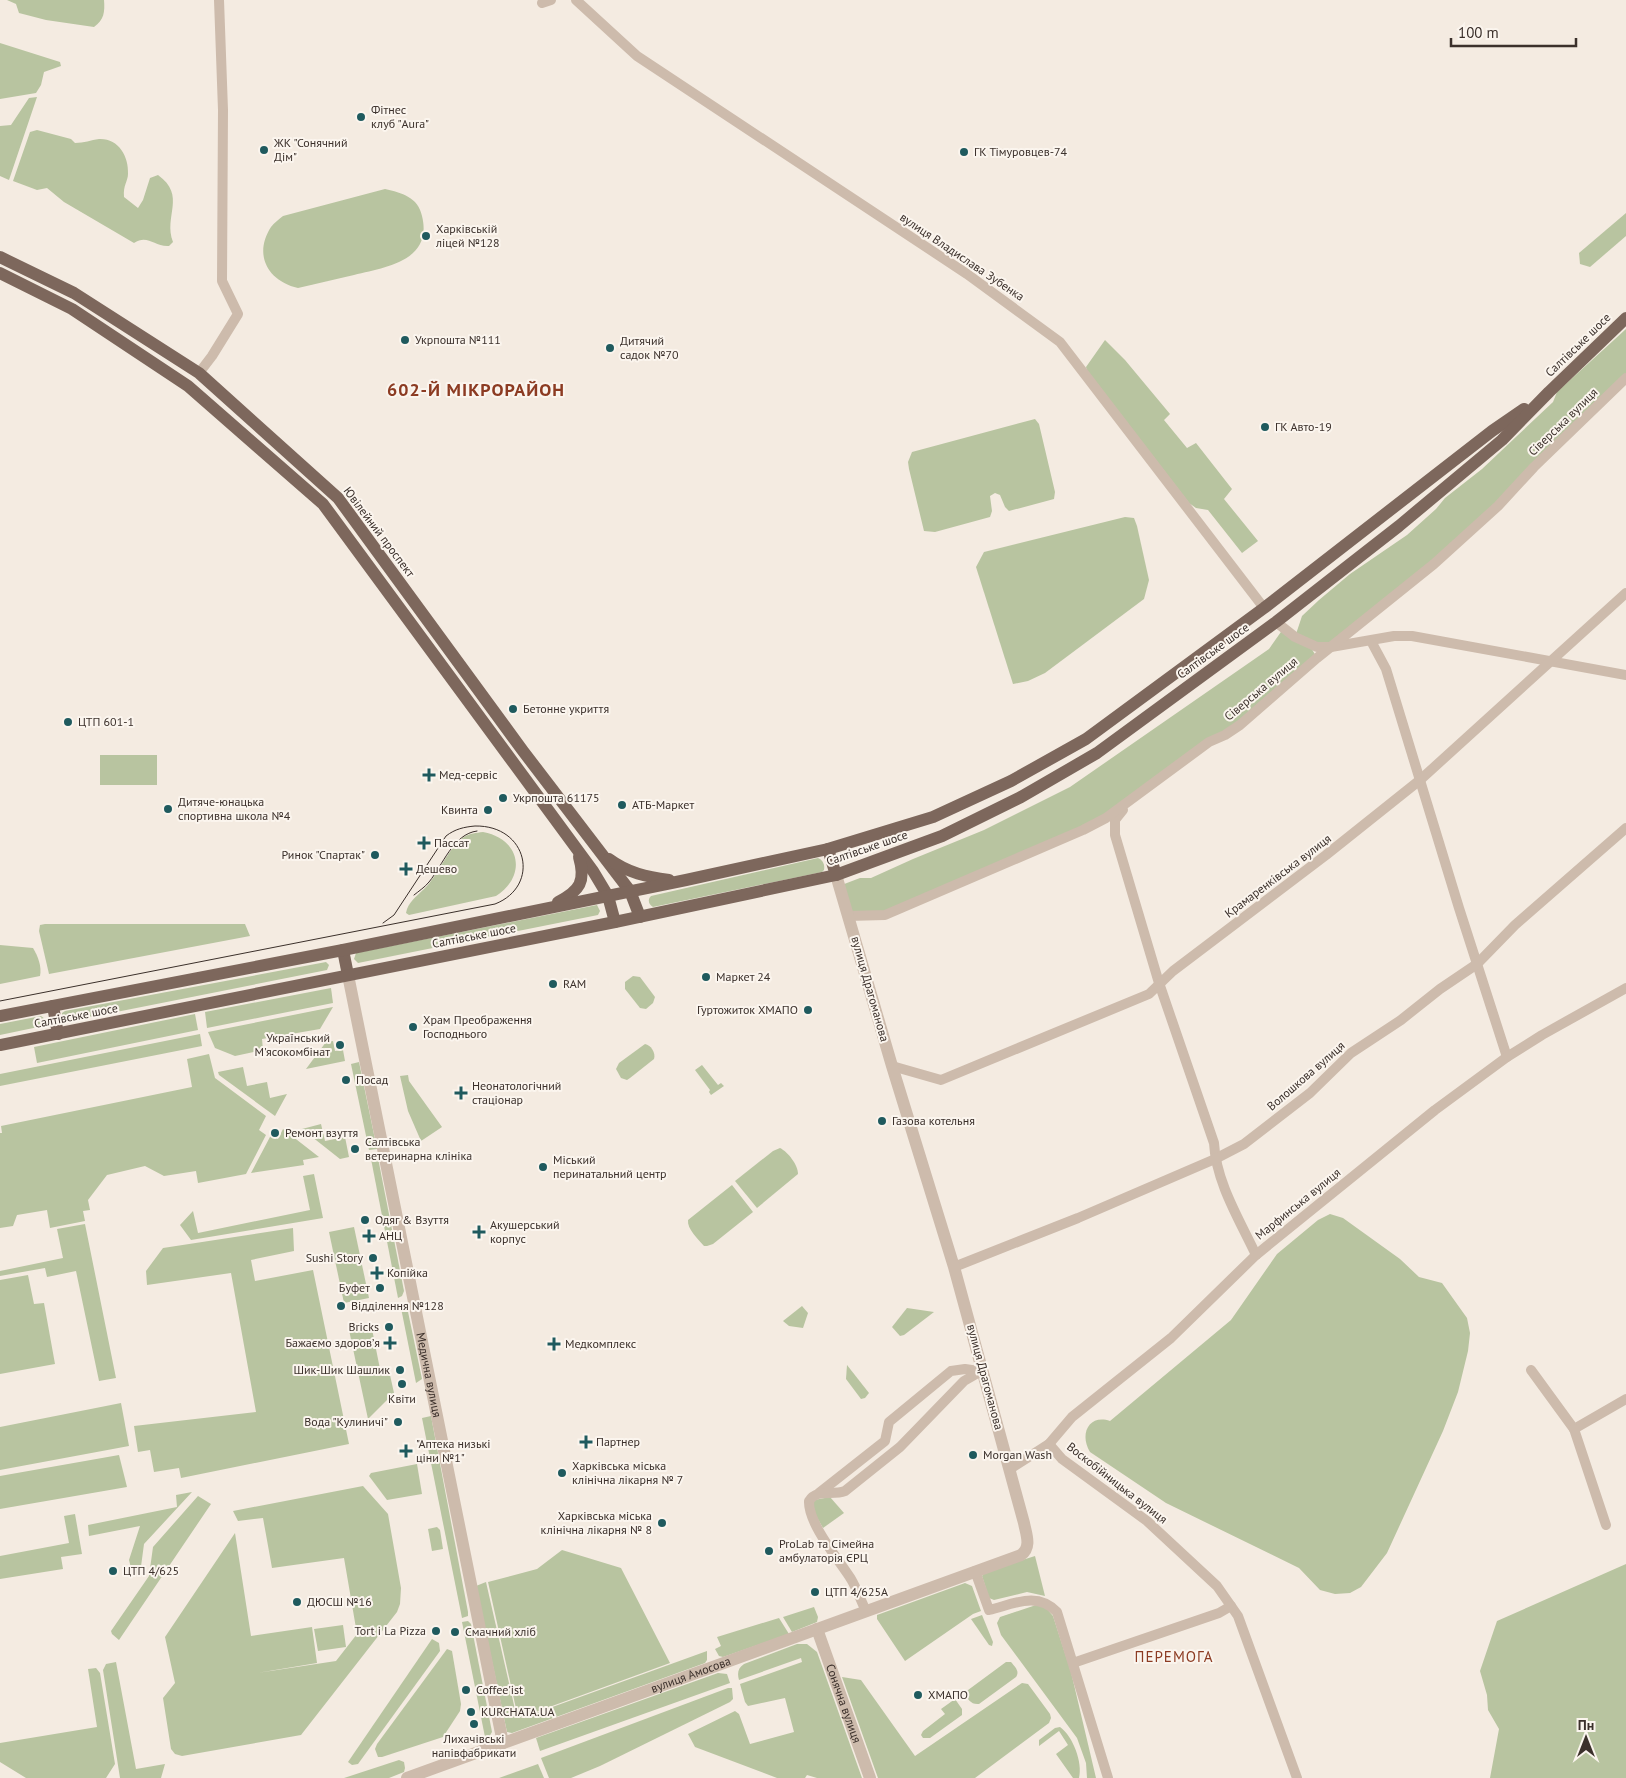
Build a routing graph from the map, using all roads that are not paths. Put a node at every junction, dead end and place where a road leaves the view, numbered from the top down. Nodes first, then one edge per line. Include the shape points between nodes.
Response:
1 (219, 0) edge
2 (576, 0) edge
3 (0, 257) edge
4 (0, 273) edge
5 (1626, 318) edge
6 (198, 373) junction
7 (1626, 378) edge
8 (188, 386) junction
9 (1549, 392) junction
10 (1626, 593) edge
11 (1264, 608) junction
12 (1276, 622) junction
13 (1371, 641) junction
14 (1330, 647) junction
15 (1551, 661) junction
16 (1626, 675) edge
17 (1420, 780) junction
18 (1128, 802) junction
19 (1626, 828) edge
20 (597, 849) junction
21 (576, 850) junction
22 (828, 850) junction
23 (836, 875) junction
24 (679, 881) junction
25 (630, 891) junction
26 (608, 896) junction
27 (547, 908) junction
28 (848, 916) junction
29 (640, 917) junction
30 (615, 922) junction
31 (343, 950) junction
32 (1477, 964) junction
33 (348, 975) junction
34 (1159, 983) junction
35 (1626, 988) edge
36 (53, 1006) junction
37 (0, 1016) edge
38 (58, 1034) junction
39 (0, 1045) edge
40 (1507, 1057) junction
41 (892, 1066) junction
42 (1215, 1159) junction
43 (1256, 1255) junction
44 (954, 1267) junction
45 (981, 1370) junction
46 (1531, 1370) dead end
47 (1626, 1399) edge
48 (1574, 1429) junction
49 (1049, 1444) junction
50 (1010, 1469) junction
51 (818, 1493) junction
52 (1606, 1525) dead end
53 (975, 1570) junction
54 (1231, 1606) junction
55 (866, 1611) junction
56 (817, 1629) junction
57 (1073, 1663) junction
58 (503, 1743) junction
59 (407, 1778) edge
60 (870, 1778) edge
61 (1108, 1778) edge
62 (1297, 1778) edge

1 - 6 street via 222,281 238,314
2 - 11 street, вулиця Владислава Зубенка via 636,56 967,274 1060,342
3 - 6 main road, Ювілейний проспект via 74,293
4 - 8 main road via 72,308
5 - 9 main road, Салтівське шосе
6 - 8 main road
6 - 20 main road, Ювілейний проспект via 338,498
7 - 14 street, Сіверська вулиця via 1441,558
8 - 21 main road via 323,504
9 - 11 main road, Салтівське шосе via 1492,431
9 - 12 main road, Салтівське шосе via 1502,440
10 - 15 street, Крамаренківська вулиця
11 - 12 main road
11 - 22 main road, Салтівське шосе via 1086,739 1011,781 933,817
12 - 14 street via 1295,637 1318,647
12 - 23 main road, Салтівське шосе via 1089,758 942,836
13 - 14 street
13 - 15 street via 1412,636
13 - 17 street via 1386,668
14 - 18 street, Сіверська вулиця via 1240,725 1209,742
15 - 16 street
15 - 17 street, Крамаренківська вулиця
17 - 32 street
17 - 34 street, Крамаренківська вулиця
18 - 28 street, Сіверська вулиця via 1083,830 885,915
18 - 34 street via 1115,820 1115,835
19 - 32 street, Волошкова вулиця via 1515,925
20 - 24 main road via 631,872
20 - 25 main road, Ювілейний проспект
21 - 26 main road
21 - 27 main road via 582,881 576,890
22 - 23 main road
22 - 24 main road, Салтівське шосе
23 - 28 street, вулиця Драгоманова
23 - 29 main road, Салтівське шосе
24 - 25 main road, Салтівське шосе
25 - 26 main road, Салтівське шосе
25 - 29 main road, Ювілейний проспект
26 - 27 main road, Салтівське шосе
26 - 30 main road
27 - 31 main road, Салтівське шосе
28 - 41 street, вулиця Драгоманова
29 - 30 main road, Салтівське шосе
30 - 33 main road, Салтівське шосе
31 - 33 main road
31 - 36 main road, Салтівське шосе
32 - 40 street
32 - 42 street, Волошкова вулиця via 1351,1053 1310,1093 1244,1144
33 - 38 main road, Салтівське шосе
33 - 58 street, Медична вулиця
34 - 41 street, Крамаренківська вулиця via 1149,994 941,1080
34 - 42 street via 1214,1143
35 - 40 street, Марфинська вулиця
36 - 37 main road, Салтівське шосе
36 - 38 main road
38 - 39 main road, Салтівське шосе
40 - 43 street, Марфинська вулиця via 1435,1110
41 - 44 street, вулиця Драгоманова
42 - 43 street
42 - 44 street, Волошкова вулиця
43 - 49 street, Марфинська вулиця via 1171,1338 1072,1416
44 - 45 street, вулиця Драгоманова
45 - 50 street, вулиця Драгоманова
45 - 51 street via 964,1380 900,1447 845,1491
45 - 51 street via 952,1371 889,1422 885,1441
46 - 48 street
47 - 48 street
48 - 52 street
49 - 50 street, Марфинська вулиця
49 - 54 street, Воскобійницька вулиця via 1062,1458 1147,1521 1218,1586
50 - 53 street, вулиця Драгоманова via 1028,1541 1026,1549 1020,1555
51 - 55 street via 808,1502 811,1514
53 - 55 street, вулиця Амосова
53 - 57 street via 989,1610 1034,1599 1054,1608
54 - 57 street
54 - 62 street, Воскобійницька вулиця via 1248,1640
55 - 56 street, вулиця Амосова
56 - 58 street, вулиця Амосова
56 - 60 street, Сонячна вулиця
57 - 61 street
58 - 59 street, вулиця Амосова

